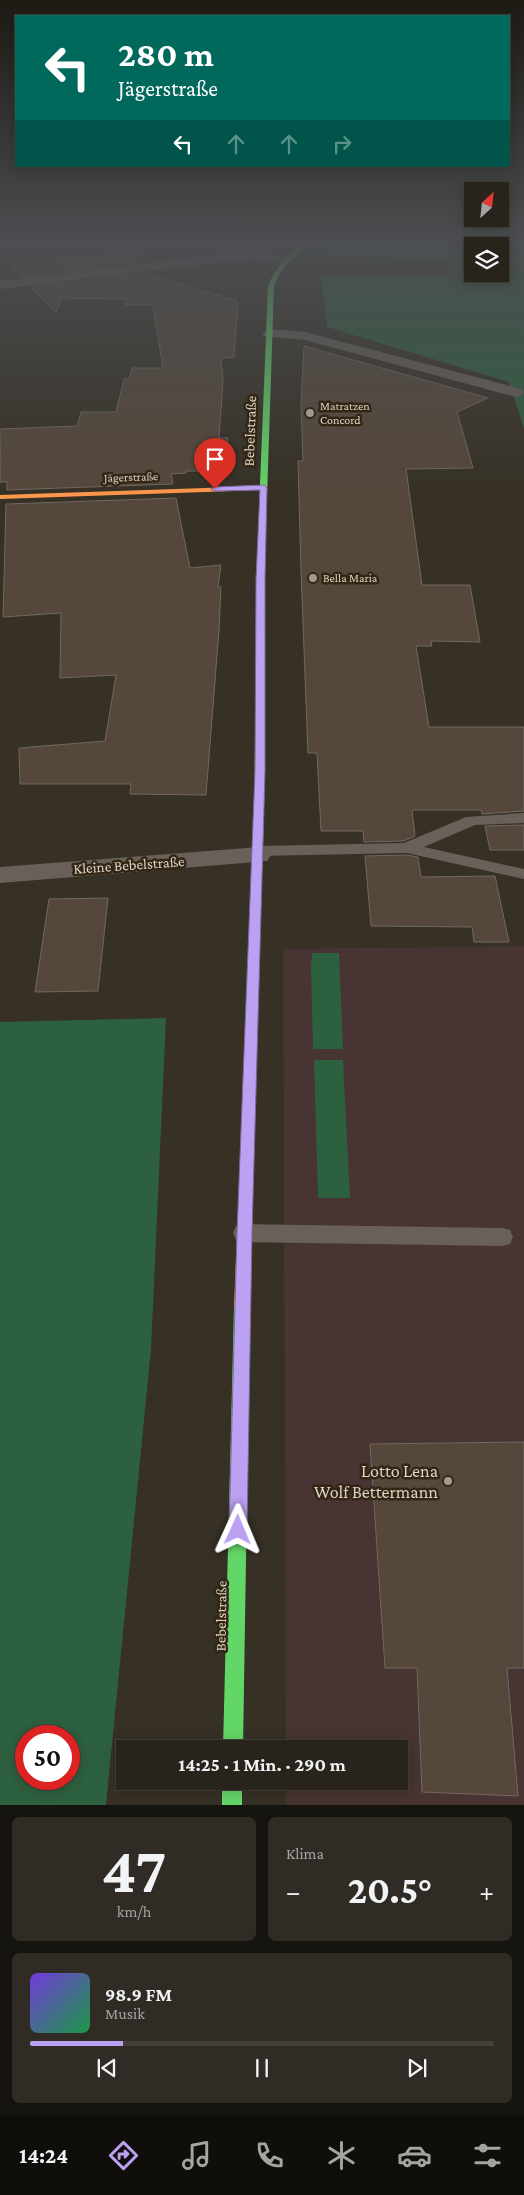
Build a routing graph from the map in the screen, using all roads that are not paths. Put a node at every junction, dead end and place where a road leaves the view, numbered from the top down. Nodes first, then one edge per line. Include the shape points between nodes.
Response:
1 (269, 326) edge
2 (269, 333) junction
3 (520, 393) edge
4 (264, 488) junction
5 (0, 497) edge
6 (524, 818) edge
7 (407, 848) junction
8 (258, 853) junction
9 (524, 874) edge
10 (0, 875) edge
11 (244, 1233) junction
12 (502, 1237) dead end
13 (233, 1740) edge
14 (232, 1790) edge
15 (232, 1805) edge

1 - 2 main road, Bebelstraße
2 - 3 street via 305,336
2 - 4 main road, Bebelstraße
4 - 5 main road, Jägerstraße
4 - 8 main road, Bebelstraße via 260,579
6 - 7 lane via 472,820
7 - 8 lane
7 - 9 lane
8 - 10 street, Kleine Bebelstraße
8 - 11 main road, Bebelstraße
11 - 12 lane
11 - 13 main road, Bebelstraße
14 - 15 main road

